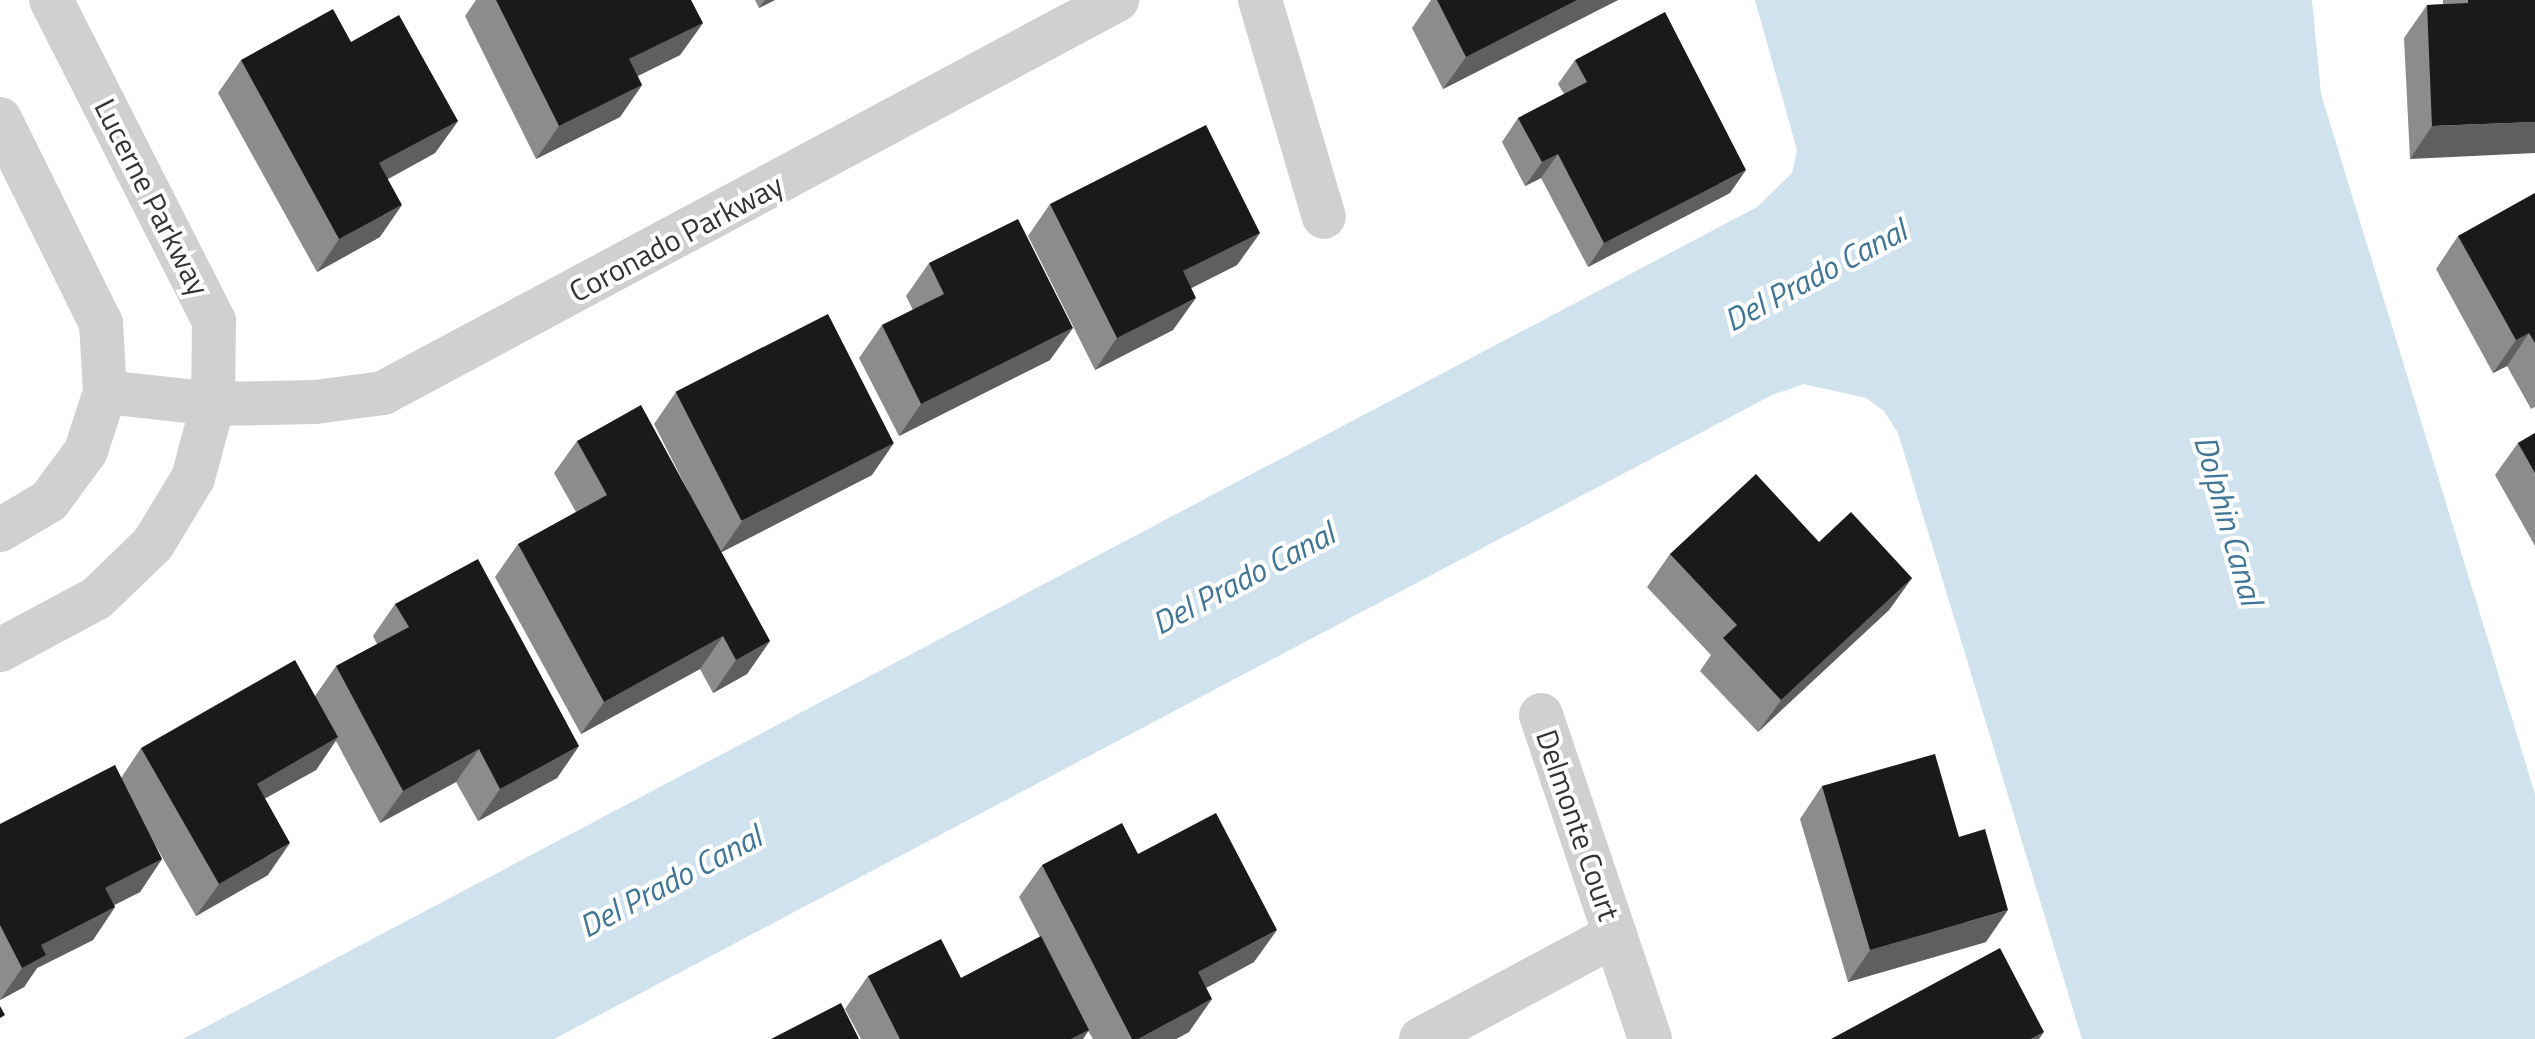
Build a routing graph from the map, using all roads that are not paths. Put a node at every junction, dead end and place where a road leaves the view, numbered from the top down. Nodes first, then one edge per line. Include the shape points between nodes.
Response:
1 (51, 0) edge
2 (1117, 0) edge
3 (1260, 0) edge
4 (0, 119) edge
5 (1324, 217) dead end
6 (105, 392) junction
7 (213, 404) junction
8 (0, 530) edge
9 (0, 650) edge
10 (1541, 715) dead end
11 (1615, 935) junction
12 (1421, 1039) edge
13 (1650, 1039) edge

1 - 7 street, Lucerne Parkway via 214,321
2 - 7 street, Coronado Parkway via 383,393 315,402
3 - 5 street
4 - 6 street via 101,323
6 - 7 street, Coronado Parkway
6 - 8 street via 86,451 49,501
7 - 9 street via 193,478 153,544 97,598
10 - 11 street, Delmonte Court
11 - 12 street, Delmonte Court
11 - 13 street, Delmonte Court

